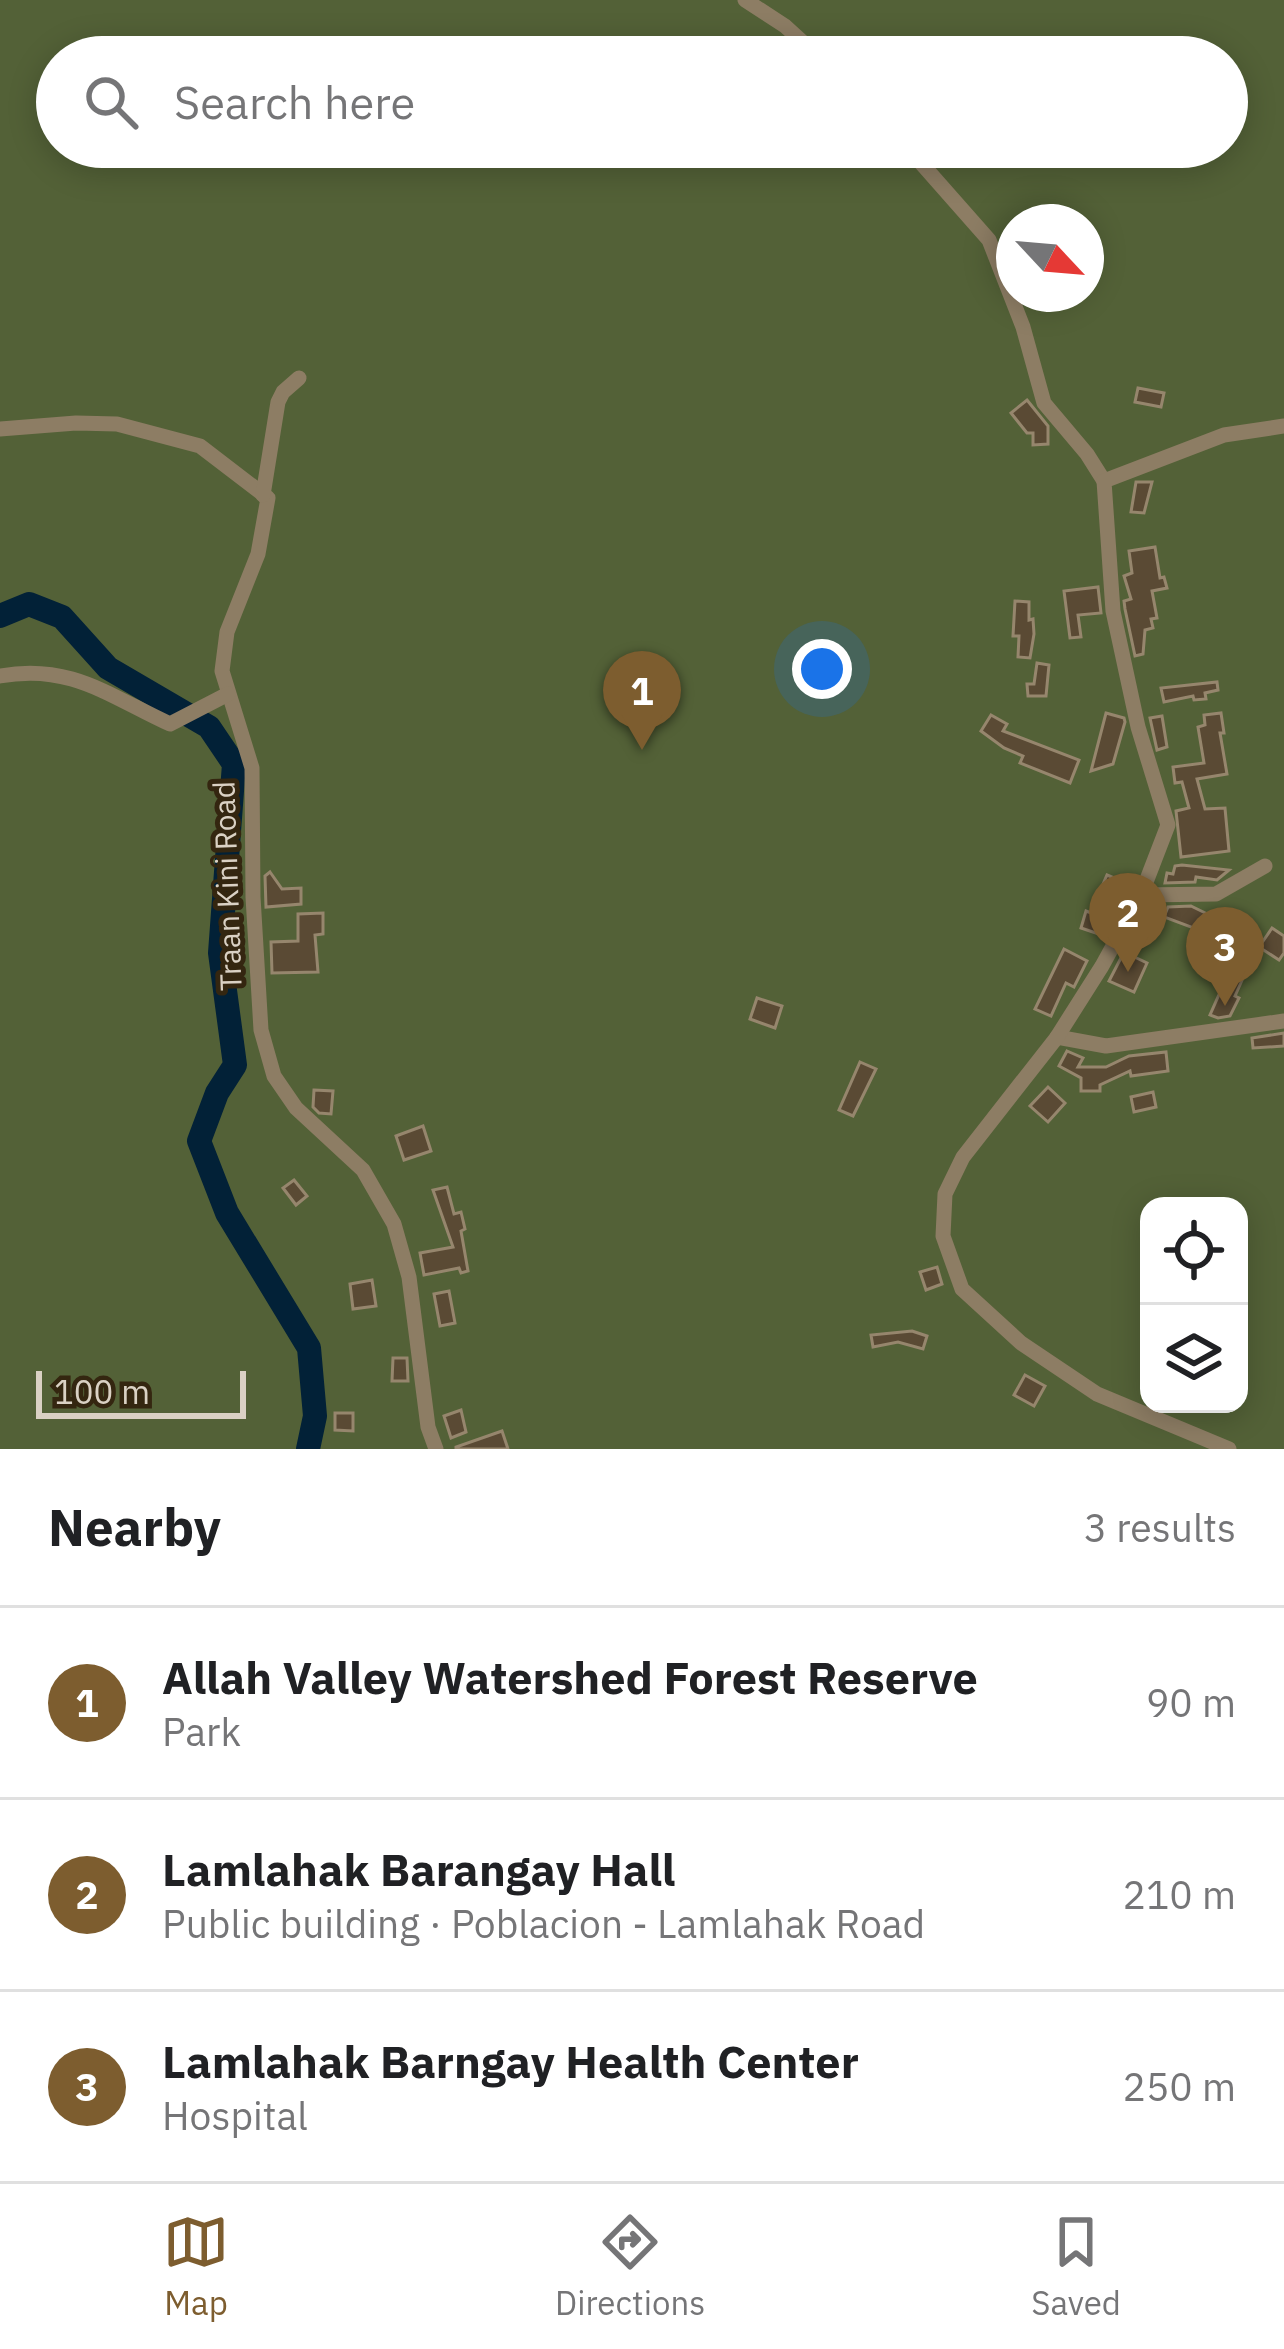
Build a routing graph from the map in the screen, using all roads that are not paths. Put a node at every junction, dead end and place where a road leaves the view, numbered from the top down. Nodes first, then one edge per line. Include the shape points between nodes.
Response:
1 (745, 0) edge
2 (796, 36) edge
3 (925, 168) edge
4 (299, 379) dead end
5 (1284, 426) edge
6 (0, 428) edge
7 (1104, 481) junction
8 (263, 495) junction
9 (0, 676) edge
10 (228, 694) junction
11 (1265, 866) dead end
12 (1141, 896) junction
13 (1284, 1021) edge
14 (1058, 1036) junction
15 (436, 1449) edge
16 (1229, 1449) edge

1 - 2 street
3 - 7 street via 988,240 1044,403
4 - 8 street, Traan Kini Road via 277,405
5 - 7 street via 1224,435
6 - 8 street via 117,424 200,446
7 - 12 street via 1113,610 1168,825
8 - 10 street, Traan Kini Road via 258,554 227,632
9 - 10 street via 33,670 78,678 170,724
10 - 15 street, Traan Kini Road via 252,768 261,1030 274,1076 296,1108 363,1169 394,1223
11 - 12 street via 1216,894
12 - 14 street
13 - 14 street via 1106,1046
14 - 16 street via 963,1157 944,1194 944,1236 962,1289 1010,1334 1097,1394

